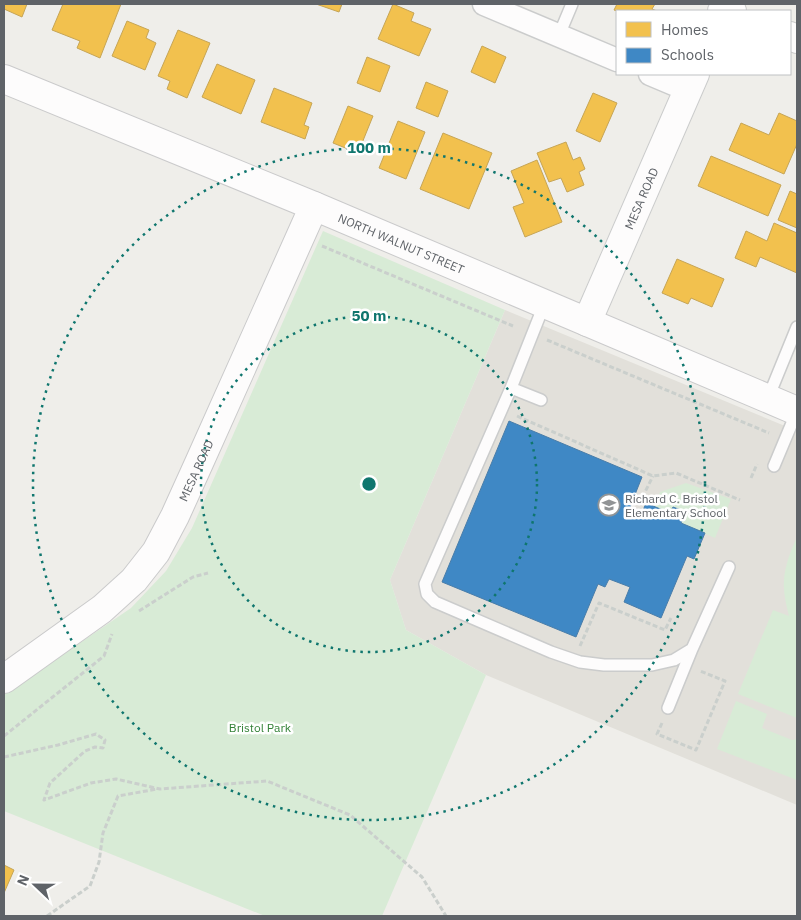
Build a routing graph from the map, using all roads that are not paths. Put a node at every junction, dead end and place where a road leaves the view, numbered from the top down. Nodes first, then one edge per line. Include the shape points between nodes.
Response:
1 (484, 4) edge
2 (572, 4) edge
3 (559, 35) junction
4 (616, 60) edge
5 (655, 75) edge
6 (4, 80) edge
7 (691, 82) edge
8 (314, 206) junction
9 (544, 305) junction
10 (587, 322) junction
11 (797, 327) edge
12 (511, 388) junction
13 (768, 398) junction
14 (541, 400) dead end
15 (797, 411) edge
16 (774, 466) dead end
17 (729, 567) dead end
18 (692, 649) junction
19 (4, 679) edge
20 (668, 708) road end

1 - 3 street
2 - 3 lane
3 - 4 street
5 - 7 street
6 - 8 main road, NORTH WALNUT STREET
7 - 10 main road, MESA ROAD
8 - 9 main road, NORTH WALNUT STREET
8 - 19 main road, MESA ROAD via 200,463 156,552 134,580 102,609
9 - 10 main road, NORTH WALNUT STREET
9 - 12 lane
10 - 13 main road, NORTH WALNUT STREET
11 - 13 lane
12 - 14 lane
12 - 18 lane via 425,584 427,594 434,602 580,662 604,666 652,665 674,660
13 - 15 main road, NORTH WALNUT STREET
15 - 16 lane
17 - 18 lane
18 - 20 lane

